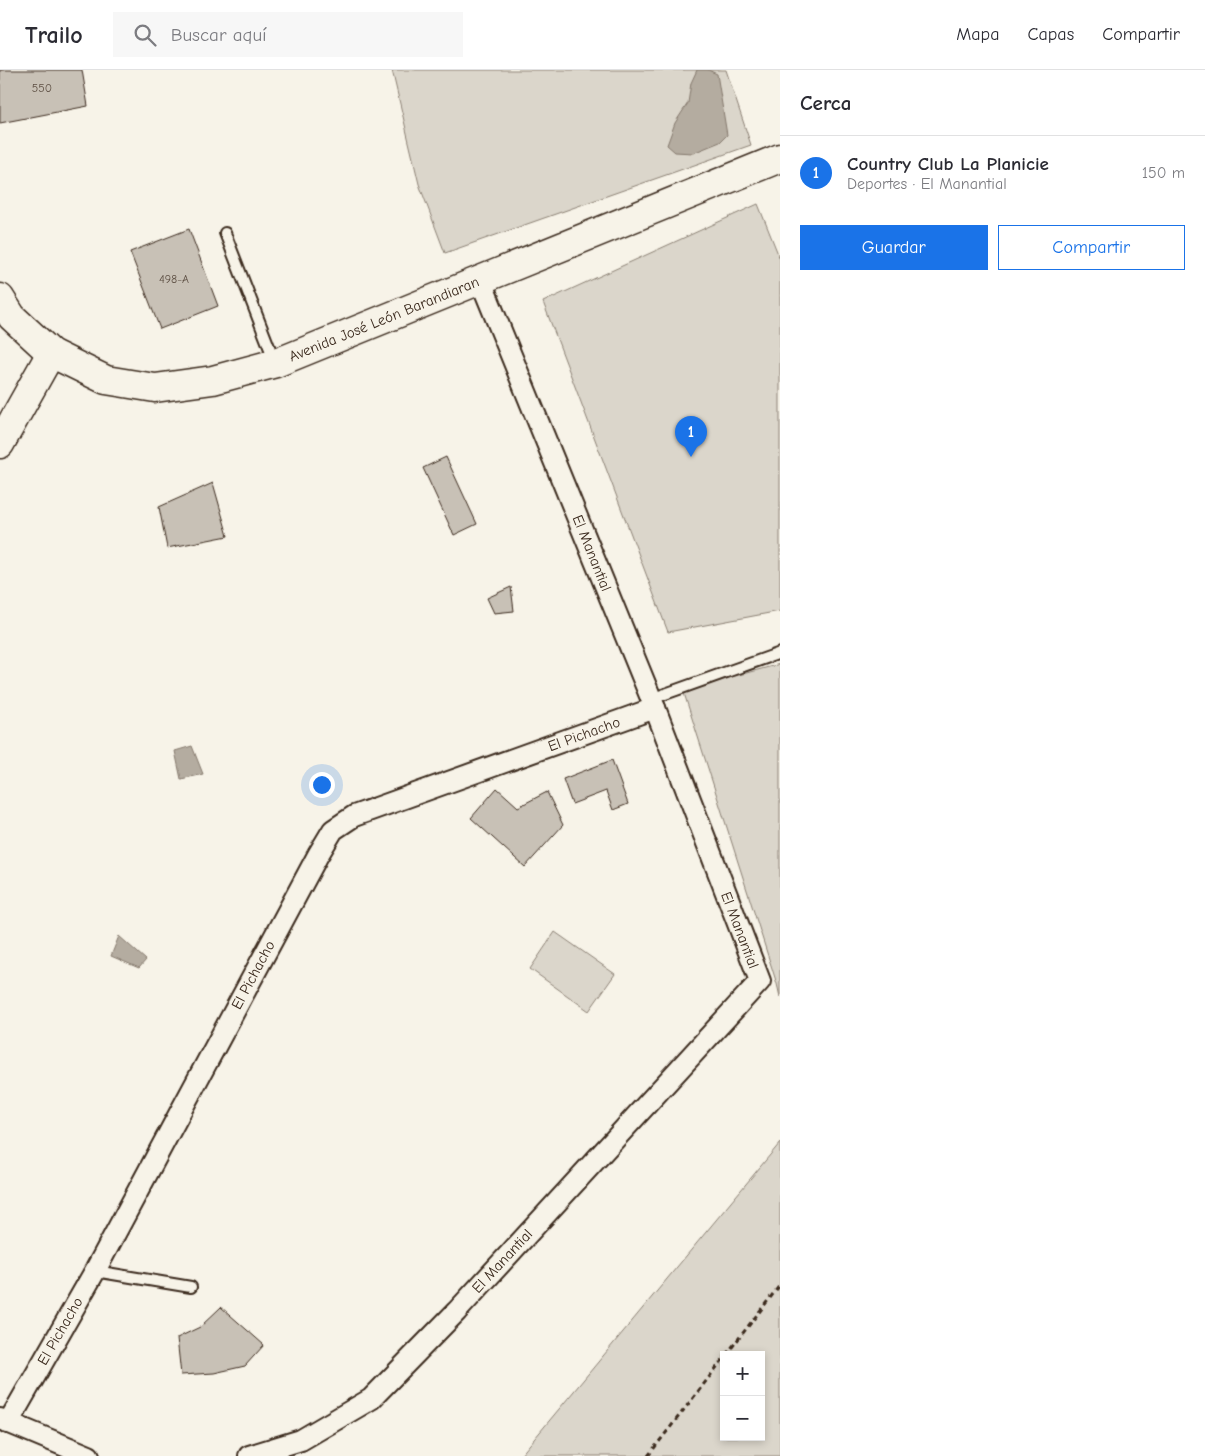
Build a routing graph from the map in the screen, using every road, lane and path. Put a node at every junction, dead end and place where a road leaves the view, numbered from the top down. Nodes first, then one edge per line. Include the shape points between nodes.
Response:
1 (780, 158) edge
2 (224, 233) dead end
3 (480, 279) junction
4 (0, 298) edge
5 (51, 353) junction
6 (276, 363) junction
7 (0, 444) edge
8 (780, 653) edge
9 (653, 704) junction
10 (95, 1271) junction
11 (780, 1285) edge
12 (191, 1287) dead end
13 (729, 1351) edge
14 (720, 1363) edge
15 (4, 1421) edge
16 (89, 1456) edge
17 (249, 1456) edge
18 (648, 1456) edge

1 - 3 street, Avenida José León Barandiaran
2 - 6 lane
3 - 6 street, Avenida José León Barandiaran
3 - 9 street, El Manantial
4 - 5 street, Avenida José León Barandiaran via 12,317
5 - 6 street, Avenida José León Barandiaran via 106,380 155,388 212,380
5 - 7 street
8 - 9 lane
9 - 10 street, El Pichacho via 354,816 333,830
9 - 17 street, El Manantial via 760,981 457,1311 371,1399 301,1440
10 - 12 lane
10 - 15 street, El Pichacho
11 - 13 path
14 - 18 path
15 - 16 street

